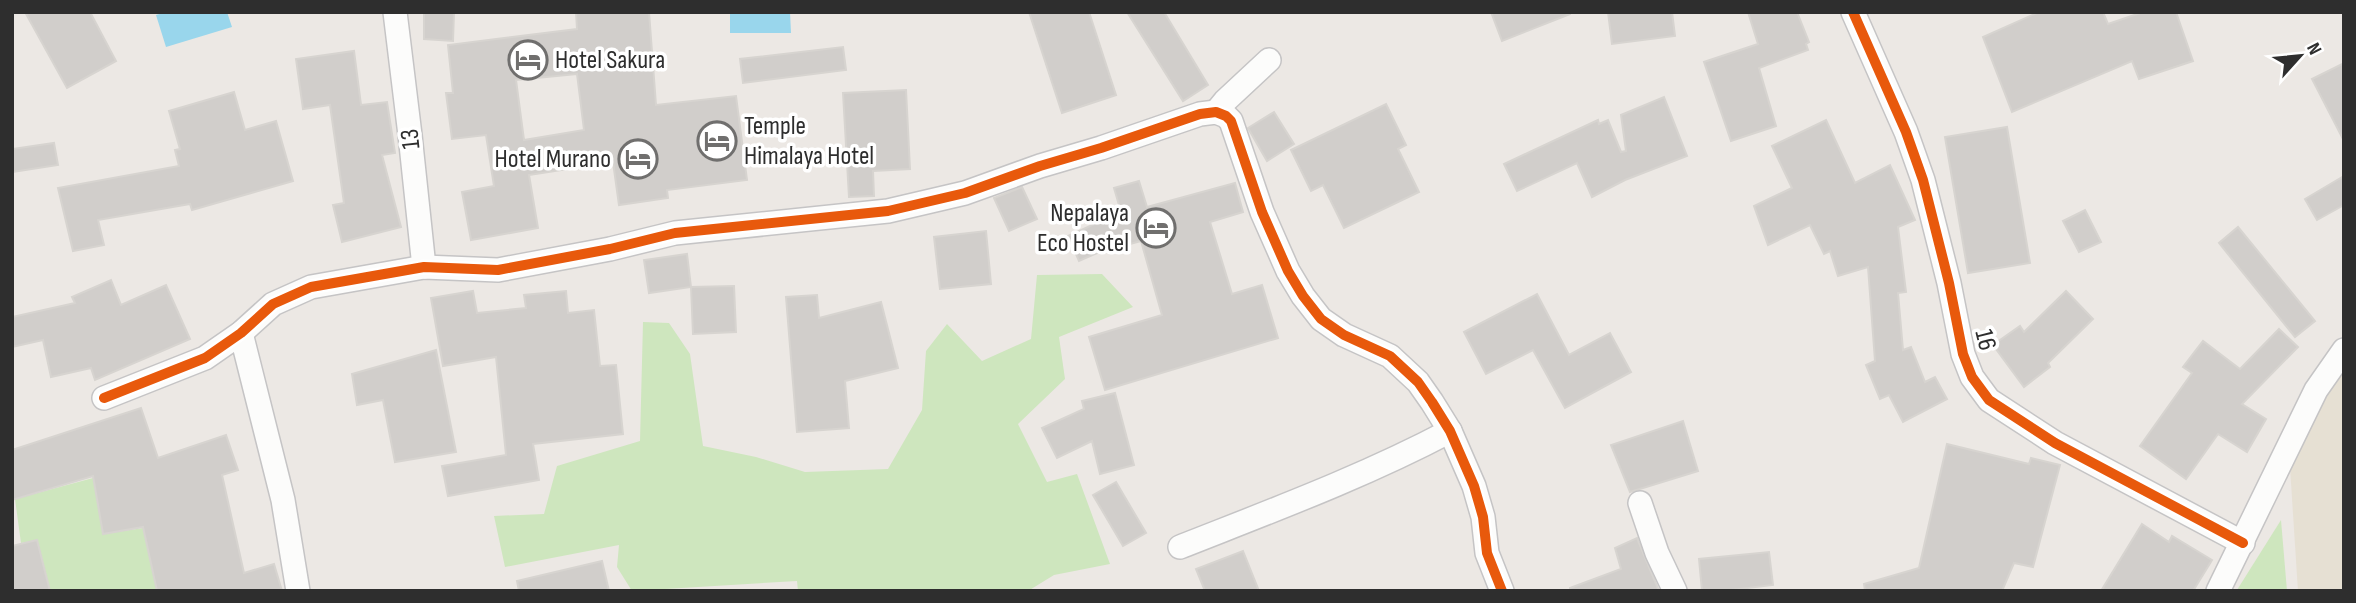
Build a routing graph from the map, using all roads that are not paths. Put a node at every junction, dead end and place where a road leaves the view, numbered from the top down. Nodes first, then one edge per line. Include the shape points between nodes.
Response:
1 (394, 12) edge
2 (1853, 12) edge
3 (1269, 60) dead end
4 (1216, 112) junction
5 (424, 267) junction
6 (241, 333) junction
7 (2344, 350) edge
8 (104, 398) dead end
9 (1450, 431) junction
10 (1640, 503) dead end
11 (2243, 543) junction
12 (1180, 547) dead end
13 (298, 591) edge
14 (1502, 591) edge
15 (1675, 591) edge
16 (2218, 591) edge

1 - 5 street, 13 / 13
2 - 11 street, 16 / 16 via 1923,180 1972,377 1989,400 2055,443
3 - 4 street
4 - 5 street via 965,193 888,211 675,233 498,270
4 - 9 street via 1226,116 1236,131 1262,212 1303,296 1321,319 1344,335 1390,355 1418,382
5 - 6 street via 312,287 273,304
6 - 8 street via 205,358
6 - 13 street via 283,500
7 - 11 street via 2316,390
9 - 12 street via 1336,486
9 - 14 street via 1474,486
10 - 15 street
11 - 16 street

